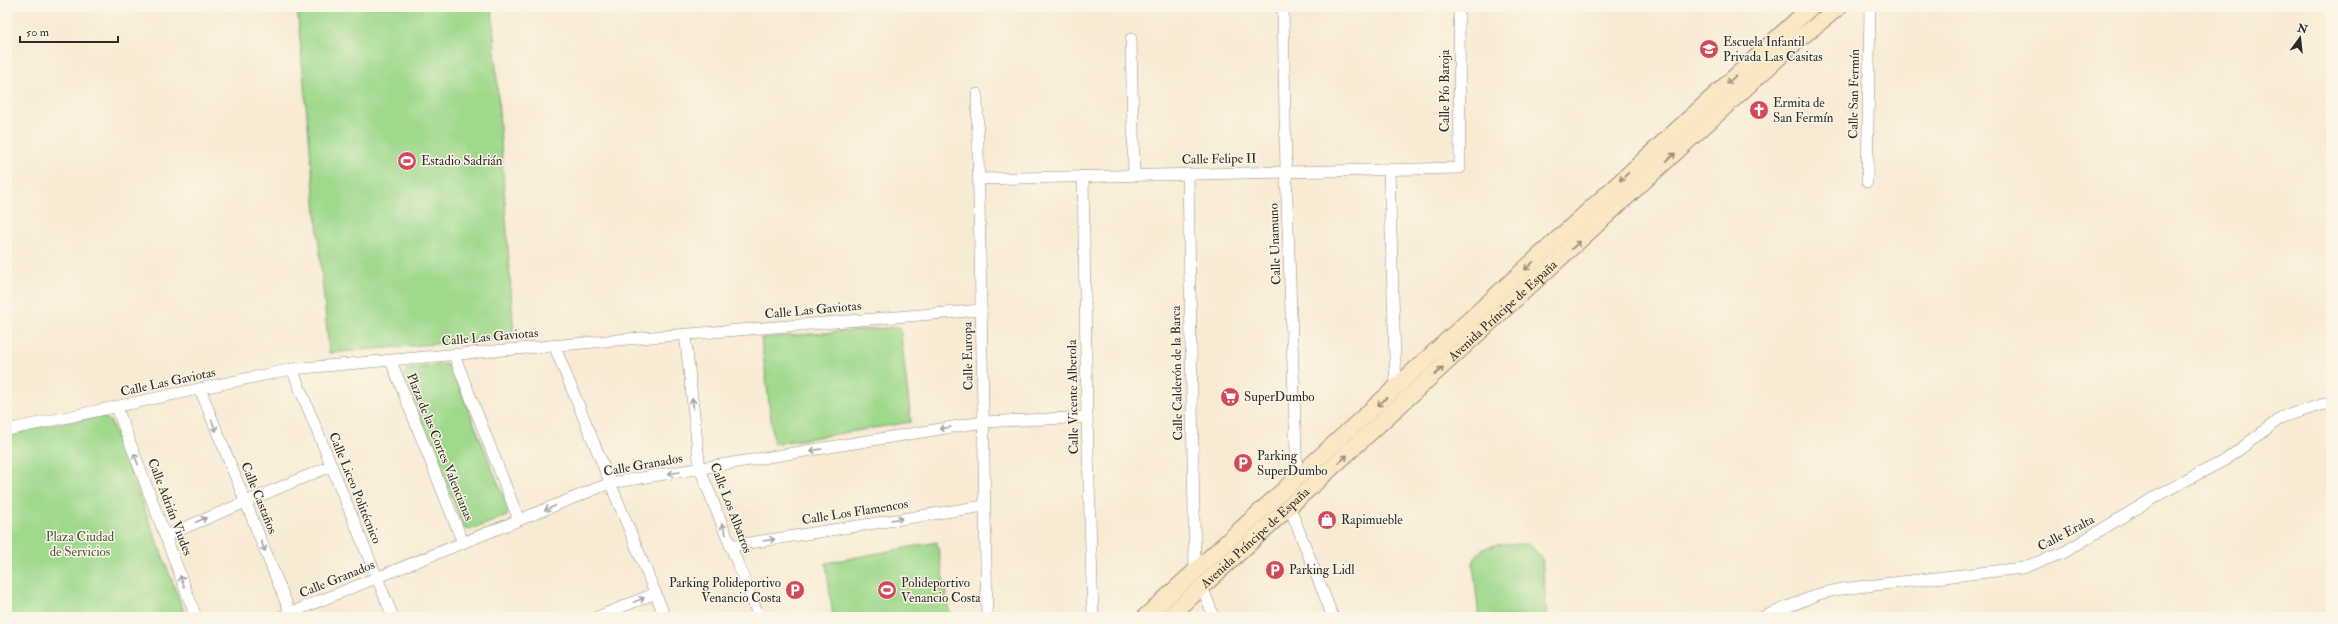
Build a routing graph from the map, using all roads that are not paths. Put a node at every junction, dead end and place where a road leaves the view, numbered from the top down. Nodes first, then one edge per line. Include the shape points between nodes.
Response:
1 (1283, 7) edge
2 (1811, 7) edge
3 (1839, 7) edge
4 (1870, 7) edge
5 (1459, 14) dead end
6 (1131, 39) dead end
7 (978, 94) dead end
8 (1460, 168) joint
9 (1389, 169) junction
10 (1286, 172) junction
11 (1188, 174) junction
12 (1134, 175) junction
13 (1083, 176) junction
14 (979, 179) junction
15 (1867, 182) dead end
16 (981, 310) junction
17 (685, 334) junction
18 (554, 346) junction
19 (454, 355) junction
20 (391, 361) junction
21 (292, 369) junction
22 (200, 389) junction
23 (1396, 390) junction
24 (2331, 402) edge
25 (116, 408) junction
26 (1087, 417) junction
27 (983, 422) junction
28 (7, 430) edge
29 (331, 466) junction
30 (700, 469) junction
31 (1297, 479) junction
32 (610, 483) junction
33 (245, 502) junction
34 (984, 506) junction
35 (1290, 508) junction
36 (519, 520) junction
37 (165, 536) junction
38 (463, 543) junction
39 (730, 546) junction
40 (1195, 572) junction
41 (377, 578) junction
42 (1202, 587) junction
43 (656, 593) junction
44 (288, 616) edge
45 (196, 617) edge
46 (393, 617) edge
47 (597, 617) edge
48 (665, 617) edge
49 (759, 617) edge
50 (987, 617) edge
51 (1093, 617) edge
52 (1145, 617) edge
53 (1169, 617) edge
54 (1214, 617) edge
55 (1333, 617) edge
56 (1763, 617) edge

1 - 10 street, Calle Unamuno
2 -> 23 main road, Avenida Príncipe de España
35 -> 3 main road, Avenida Príncipe de España via 1799,39
4 - 15 street, Calle San Fermín
5 - 8 street, Calle Pío Baroja
6 - 12 street
7 - 14 street, Calle Europa
8 - 9 street, Calle Felipe II
9 - 10 street, Calle Felipe II
9 - 23 street
10 - 11 street, Calle Felipe II
10 - 31 street, Calle Unamuno
11 - 12 street, Calle Felipe II
11 - 40 street, Calle Calderón de la Barca
12 - 13 street, Calle Felipe II
13 - 14 street, Calle Felipe II
13 - 26 street, Calle Vicente Alberola
14 - 16 street, Calle Europa
16 - 17 street, Calle Las Gaviotas
16 - 27 street, Calle Europa
17 - 18 street, Calle Las Gaviotas
30 -> 17 street, Calle Los Albatros
18 - 19 street, Calle Las Gaviotas
18 - 32 street
19 - 20 street, Calle Las Gaviotas
19 - 36 street
20 - 21 street, Calle Las Gaviotas
20 - 38 street, Plaza de las Cortes Valencianas
21 - 22 street, Calle Las Gaviotas
21 - 29 street, Calle Liceo Politécnico
22 - 25 street, Calle Las Gaviotas
22 -> 33 street, Calle Castaños
23 -> 31 main road, Avenida Príncipe de España
24 - 56 street, Calle Eralta via 2282,417 2227,459 2178,484 2063,553 2045,560 2022,568 1841,589 1819,594
25 - 28 street, Calle Las Gaviotas
37 -> 25 street, Calle Adrián Viudes
26 - 27 street, Calle Granados
26 - 51 street, Calle Vicente Alberola
27 -> 30 street, Calle Granados
27 - 34 street, Calle Europa
29 - 33 street
29 - 41 street, Calle Liceo Politécnico
30 -> 32 street, Calle Granados
39 -> 30 street, Calle Los Albatros
31 - 40 main road, Avenida Príncipe de España
32 -> 36 street, Calle Granados
32 - 43 street
37 -> 33 street
33 -> 44 street, Calle Castaños
39 -> 34 street, Calle Los Flamencos
34 - 50 street, Calle Europa
35 - 42 main road, Avenida Príncipe de España
35 - 55 street
36 - 38 street, Calle Granados
45 -> 37 street, Calle Adrián Viudes
38 - 41 street, Calle Granados
39 - 49 street, Calle Los Albatros
40 - 52 main road, Avenida Príncipe de España
41 - 44 street, Calle Granados
41 - 46 street, Calle Liceo Politécnico
42 - 53 main road, Avenida Príncipe de España
42 - 54 street
47 -> 43 street
43 - 48 street

